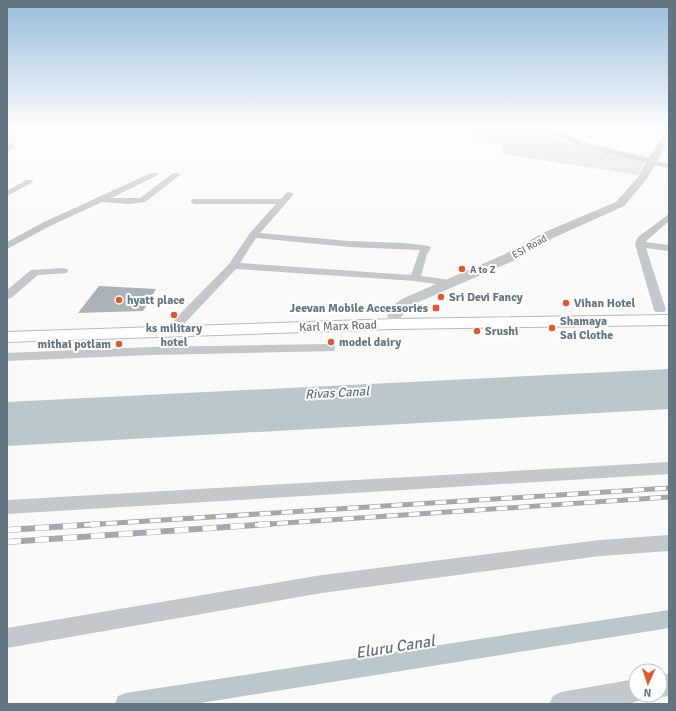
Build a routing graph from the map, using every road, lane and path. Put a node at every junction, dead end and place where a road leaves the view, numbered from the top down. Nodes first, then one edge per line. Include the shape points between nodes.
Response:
1 (649, 161) edge
2 (652, 162) junction
3 (669, 166) edge
4 (154, 175) dead end
5 (176, 176) dead end
6 (29, 182) dead end
7 (7, 194) edge
8 (290, 194) dead end
9 (102, 200) junction
10 (195, 200) dead end
11 (283, 202) junction
12 (669, 217) edge
13 (253, 236) junction
14 (640, 244) junction
15 (7, 246) edge
16 (669, 248) edge
17 (233, 266) junction
18 (64, 271) dead end
19 (416, 278) junction
20 (450, 283) junction
21 (7, 296) edge
22 (659, 314) edge
23 (394, 316) junction
24 (506, 317) junction
25 (179, 322) junction
26 (249, 325) junction
27 (7, 326) edge
28 (7, 337) edge
29 (329, 348) dead end
30 (7, 357) edge
31 (669, 468) edge
32 (7, 507) edge
33 (669, 543) edge
34 (7, 638) edge
35 (628, 692) edge
36 (561, 704) edge

1 - 2 street
2 - 3 street
2 - 20 street, ESI Road via 620,204
4 - 9 street
5 - 9 street via 142,200
6 - 7 street
8 - 11 street
9 - 15 street via 47,224
10 - 11 street
11 - 13 street
12 - 14 street via 641,239
13 - 17 street
13 - 19 street via 426,248
14 - 16 street
14 - 22 street
17 - 19 street
17 - 25 street
18 - 21 street via 35,272
19 - 20 street
20 - 23 street, ESI Road via 401,306
22 - 24 main road, Karl Marx Road
23 - 24 main road, Karl Marx Road
23 - 26 main road, Karl Marx Road
24 - 26 main road, Karl Marx Road
25 - 26 main road, Karl Marx Road
25 - 27 main road, Karl Marx Road
26 - 28 main road, Karl Marx Road
29 - 30 street
31 - 32 street
33 - 34 street via 600,548 322,584
35 - 36 street

